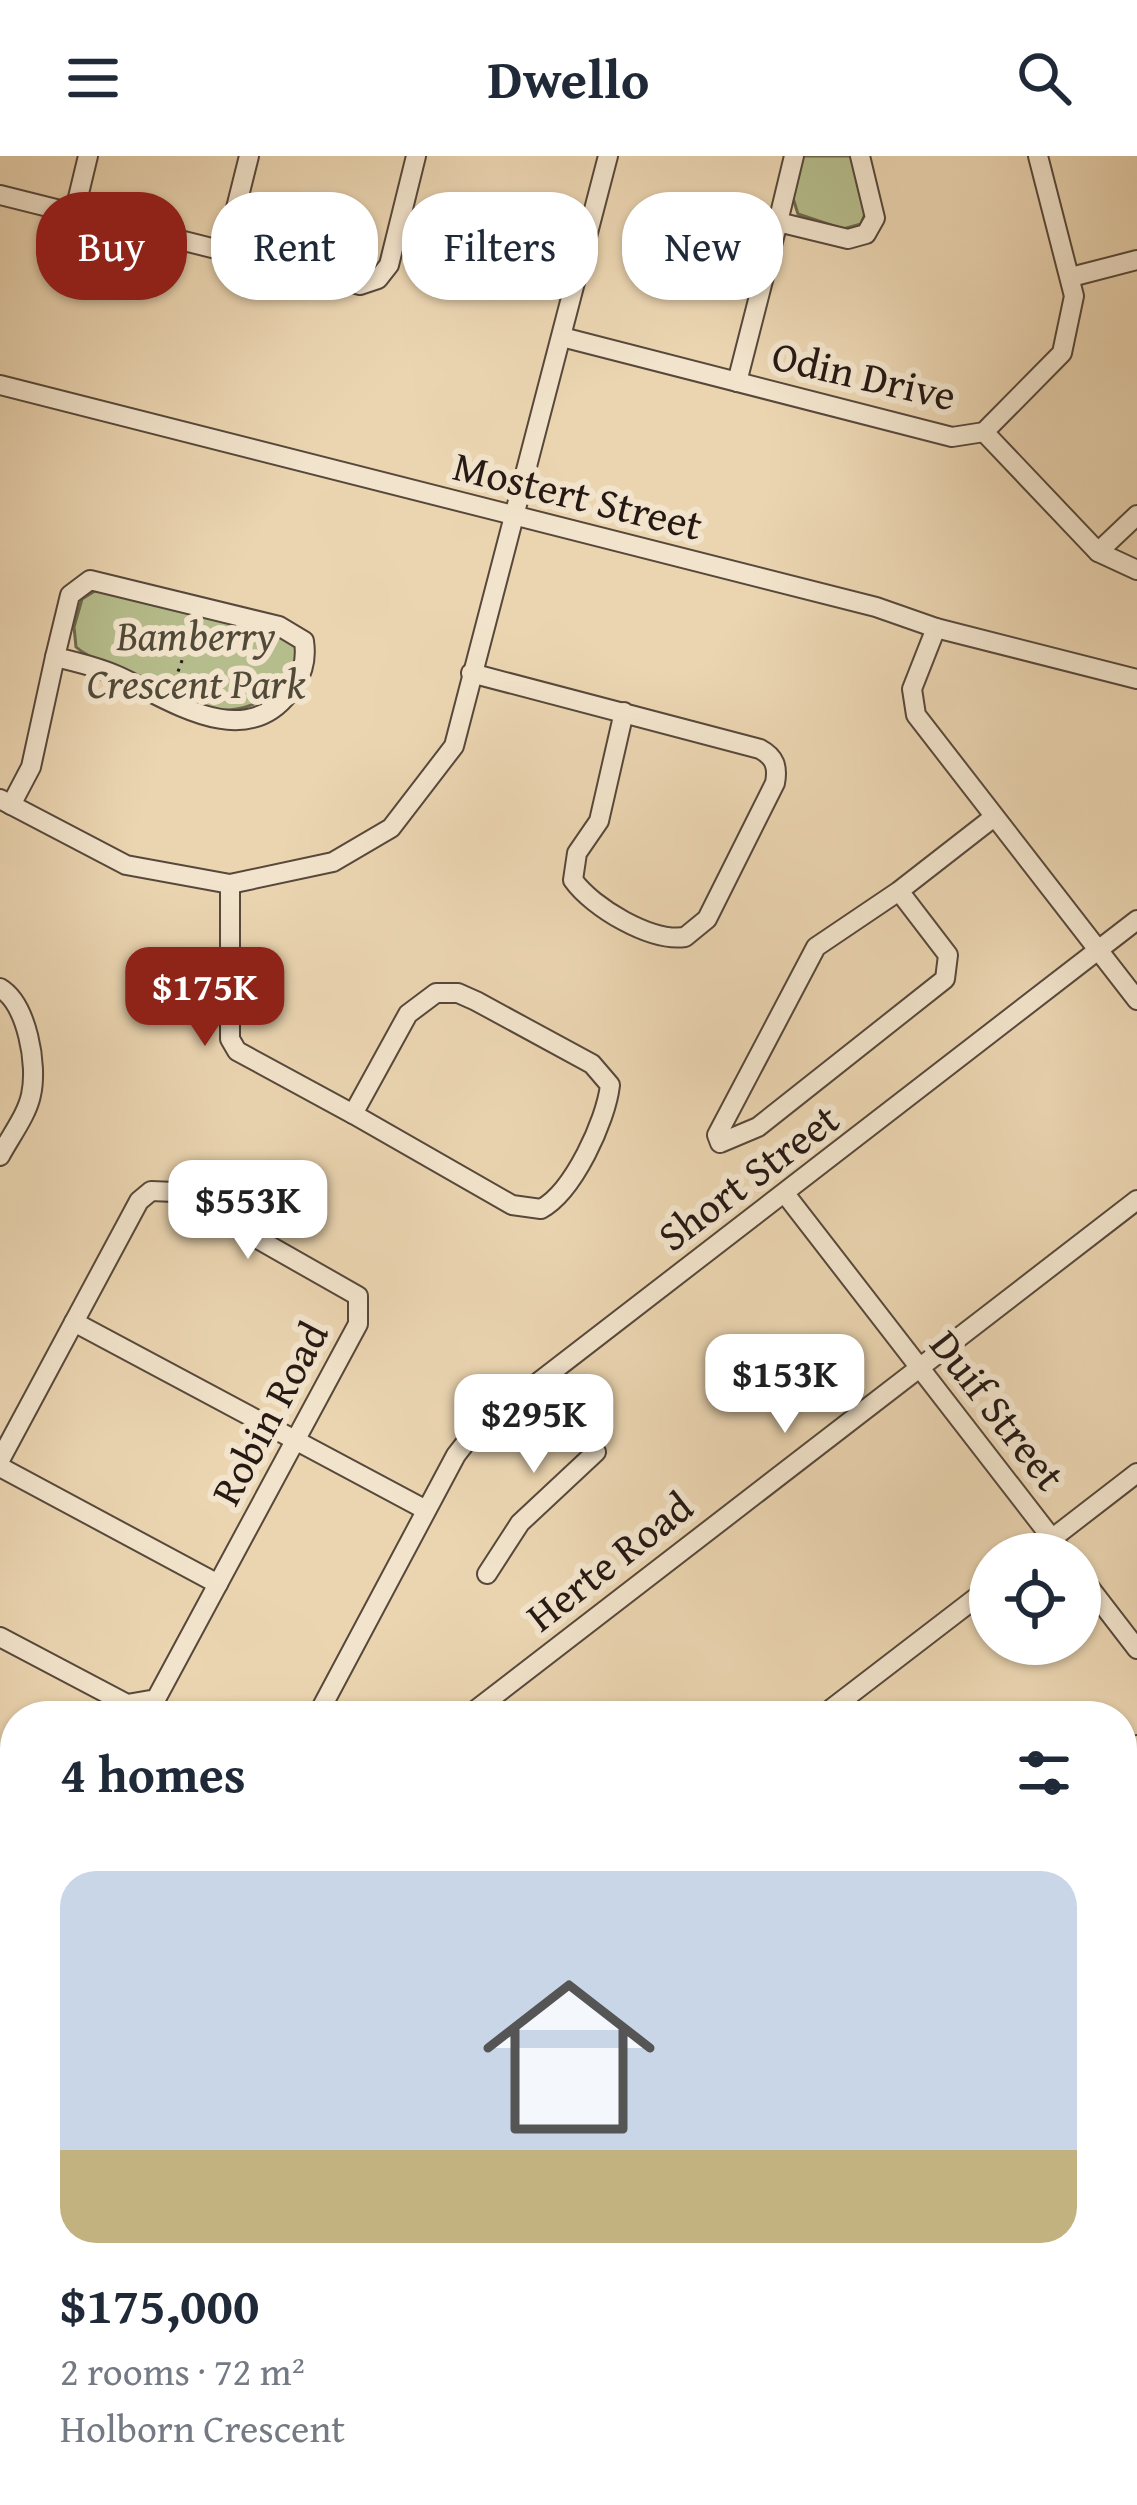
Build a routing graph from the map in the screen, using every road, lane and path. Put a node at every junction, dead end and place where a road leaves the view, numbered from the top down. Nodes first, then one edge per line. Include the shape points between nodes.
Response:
1 (88, 156) edge
2 (249, 156) edge
3 (416, 156) edge
4 (794, 156) edge
5 (860, 156) edge
6 (1038, 156) edge
7 (603, 157) edge
8 (79, 192) edge
9 (240, 192) edge
10 (0, 195) edge
11 (783, 201) edge
12 (36, 204) edge
13 (783, 223) edge
14 (1137, 260) edge
15 (378, 277) edge
16 (1071, 278) junction
17 (758, 300) edge
18 (562, 338) junction
19 (737, 382) junction
20 (0, 385) edge
21 (983, 432) junction
22 (514, 515) junction
23 (1137, 515) edge
24 (1098, 552) junction
25 (1137, 570) edge
26 (202, 605) junction
27 (936, 628) junction
28 (55, 657) junction
29 (471, 673) junction
30 (1137, 680) edge
31 (166, 704) junction
32 (624, 712) junction
33 (6, 802) edge
34 (994, 817) junction
35 (230, 884) junction
36 (898, 891) junction
37 (1137, 920) edge
38 (1098, 950) junction
39 (0, 988) edge
40 (1137, 1000) edge
41 (352, 1114) junction
42 (0, 1156) edge
43 (786, 1195) junction
44 (1137, 1200) edge
45 (74, 1322) junction
46 (919, 1366) junction
47 (548, 1376) junction
48 (296, 1441) junction
49 (0, 1463) edge
50 (1137, 1473) edge
51 (426, 1510) junction
52 (1048, 1533) edge
53 (1072, 1533) edge
54 (487, 1574) dead end
55 (218, 1584) junction
56 (1101, 1602) edge
57 (969, 1603) edge
58 (0, 1637) edge
59 (1137, 1649) edge
60 (121, 1701) edge
61 (148, 1701) edge
62 (325, 1701) edge
63 (487, 1701) edge
64 (842, 1701) edge

1 - 8 street
2 - 9 street
3 - 15 street
4 - 11 street
5 - 13 street via 875,218 866,234 848,238
6 - 16 street, Odin Drive
7 - 18 street
10 - 12 street
14 - 16 street
16 - 21 street, Odin Drive via 1059,360
17 - 19 street
18 - 19 street, Odin Drive
18 - 22 street
19 - 21 street, Odin Drive via 952,437
20 - 22 street, Mostert Street
21 - 24 street
22 - 27 street, Mostert Street
22 - 29 street
23 - 24 street
24 - 25 street
26 - 28 street via 90,580 70,595
26 - 31 path
26 - 31 street via 304,641 302,676 284,700 250,718 226,721
27 - 30 street, Mostert Street
27 - 34 street via 912,689 913,708
28 - 31 street via 121,677
28 - 33 street via 31,767
29 - 32 street
29 - 35 street via 454,746 391,828 333,862
32 - 32 street via 760,749 776,767 776,783 707,919 685,937 653,934 573,880 577,853 599,821
33 - 35 street via 126,866
34 - 36 street
34 - 38 street
35 - 41 street via 230,1039 237,1051
36 - 36 street via 948,955 946,979 758,1126 720,1143 716,1135 737,1089 816,947
37 - 38 street, Short Street
38 - 40 street
38 - 43 street, Short Street
39 - 42 street via 20,1008 32,1080
41 - 41 street via 512,1205 535,1210 561,1194 610,1085 592,1064 446,991 408,1014
43 - 46 street, Duif Street
43 - 47 street, Short Street
44 - 46 street, Herte Road
45 - 48 street
45 - 48 street, Robin Road via 139,1201 151,1191 175,1192 358,1296 358,1324
45 - 49 street, Robin Road
46 - 52 street, Duif Street
46 - 63 street, Herte Road
47 - 51 street, Short Street via 474,1432
47 - 54 street via 596,1452 520,1523
48 - 51 street
48 - 55 street, Robin Road
49 - 55 street
50 - 53 street
51 - 62 street, Short Street
55 - 61 street, Robin Road
56 - 59 street
57 - 64 street
58 - 60 street, Robin Road

